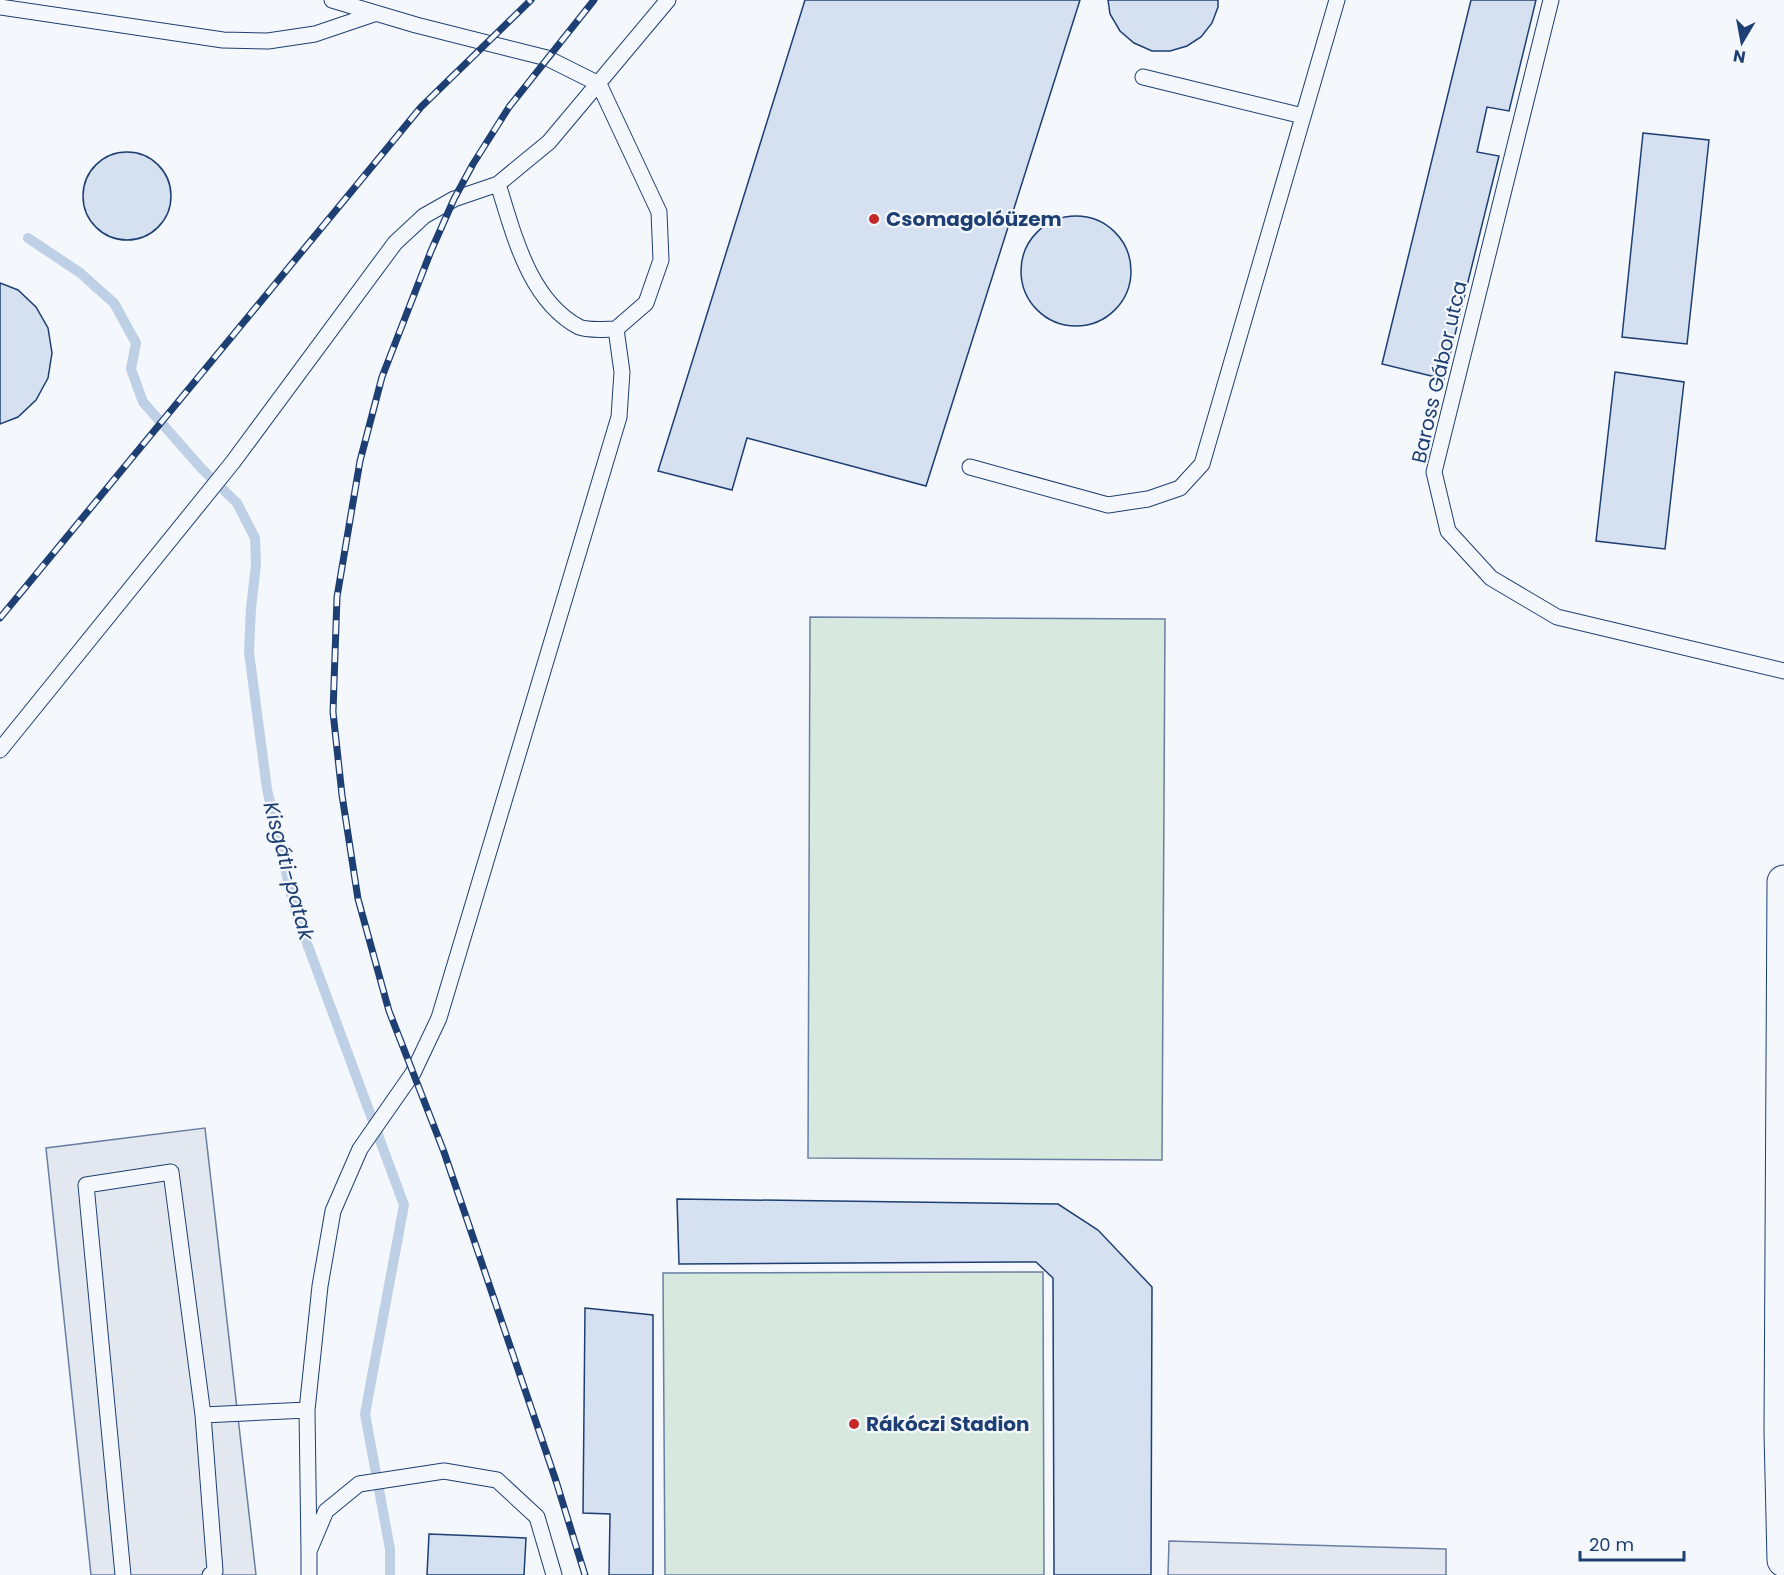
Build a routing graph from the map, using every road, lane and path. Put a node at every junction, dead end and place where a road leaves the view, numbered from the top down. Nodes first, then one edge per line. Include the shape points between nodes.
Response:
1 (332, 0) edge
2 (668, 0) edge
3 (1337, 0) edge
4 (1551, 0) edge
5 (0, 7) edge
6 (374, 14) junction
7 (1143, 76) dead end
8 (599, 84) junction
9 (1303, 116) junction
10 (498, 184) junction
11 (616, 329) junction
12 (970, 468) dead end
13 (1784, 671) edge
14 (0, 750) edge
15 (1784, 882) edge
16 (307, 1410) junction
17 (203, 1415) junction
18 (309, 1551) junction
19 (1784, 1560) edge
20 (123, 1575) edge
21 (210, 1575) edge
22 (309, 1575) edge
23 (554, 1575) edge

1 - 6 lane
2 - 8 lane
3 - 9 lane
4 - 13 lane, Baross Gábor utca via 1434,472 1448,531 1491,578 1557,617
5 - 6 lane via 223,40 268,41 315,34
6 - 8 lane via 547,58
7 - 9 lane
8 - 10 lane via 549,142
8 - 11 lane via 659,212 661,260 646,303
9 - 12 lane via 1202,464 1180,488 1148,500 1108,505
10 - 11 lane via 518,246 546,300 581,328
10 - 14 lane via 454,199 424,216 394,243 233,462
11 - 16 lane via 622,372 619,417 439,1018 413,1073 360,1149 333,1211 320,1286
15 - 19 street
16 - 17 lane
16 - 18 lane
17 - 20 lane via 171,1172 86,1185
17 - 21 lane via 215,1571
18 - 22 lane
18 - 23 lane via 326,1511 359,1484 444,1471 497,1480 537,1517

